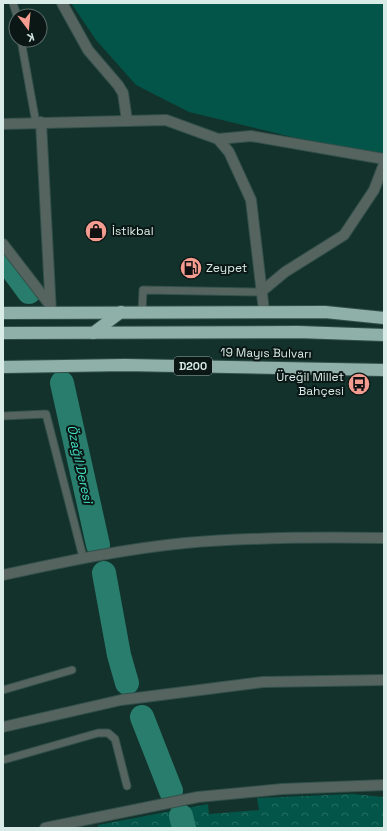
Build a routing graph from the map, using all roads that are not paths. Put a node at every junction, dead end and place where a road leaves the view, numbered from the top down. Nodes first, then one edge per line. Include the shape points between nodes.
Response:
1 (62, 3) edge
2 (23, 48) edge
3 (127, 121) junction
4 (38, 123) junction
5 (3, 124) edge
6 (218, 139) junction
7 (384, 159) edge
8 (384, 164) edge
9 (3, 244) edge
10 (261, 292) junction
11 (51, 309) junction
12 (4, 310) edge
13 (264, 311) junction
14 (121, 312) junction
15 (142, 312) junction
16 (384, 318) edge
17 (3, 333) edge
18 (93, 333) junction
19 (384, 334) edge
20 (4, 369) edge
21 (384, 370) edge
22 (3, 416) edge
23 (384, 538) edge
24 (83, 557) junction
25 (3, 575) edge
26 (72, 670) dead end
27 (384, 680) edge
28 (3, 690) edge
29 (3, 727) edge
30 (3, 760) edge
31 (384, 785) edge
32 (127, 786) dead end
33 (45, 828) edge

1 - 3 street via 88,50 123,93
2 - 4 lane
3 - 4 street
3 - 6 street via 166,120
4 - 5 street
4 - 11 street
6 - 7 street via 251,136
6 - 10 street via 229,152 251,200
8 - 10 street via 374,190 344,235 285,272
9 - 11 street
10 - 13 street
10 - 15 lane via 143,290
11 - 12 highway
11 - 14 highway
13 - 15 highway
13 - 16 highway via 325,312
14 - 15 highway
14 - 18 highway
17 - 18 highway, 19 Mayıs Bulvarı
18 - 19 highway, 19 Mayıs Bulvarı
20 - 21 highway, 19 Mayıs Bulvarı / D200 via 125,365
22 - 24 lane via 46,414
23 - 24 street via 286,537 184,544
24 - 25 street
26 - 28 lane
27 - 29 street via 262,682 121,700
30 - 32 lane via 98,733 108,733 115,739
31 - 33 street via 282,789 198,796

